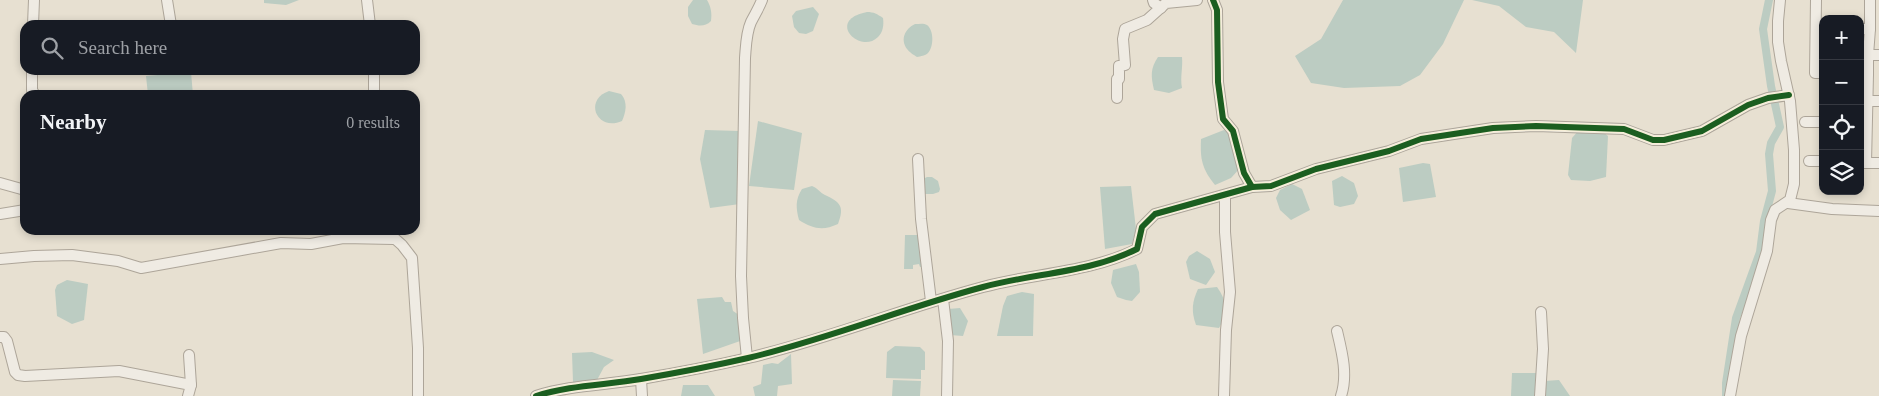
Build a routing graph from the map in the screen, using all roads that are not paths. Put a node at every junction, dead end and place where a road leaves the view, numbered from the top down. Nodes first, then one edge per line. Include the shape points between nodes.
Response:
1 (34, 0) edge
2 (167, 0) edge
3 (367, 0) edge
4 (762, 0) edge
5 (1197, 0) edge
6 (1213, 0) edge
7 (1780, 0) edge
8 (1816, 0) edge
9 (1157, 4) edge
10 (1873, 6) edge
11 (33, 20) edge
12 (170, 20) edge
13 (369, 20) edge
14 (1819, 28) edge
15 (1865, 29) edge
16 (1874, 55) edge
17 (1819, 73) edge
18 (1864, 74) edge
19 (32, 75) edge
20 (374, 75) edge
21 (32, 90) edge
22 (374, 90) edge
23 (1784, 95) junction
24 (1117, 98) dead end
25 (1868, 100) junction
26 (1879, 101) edge
27 (1805, 122) dead end
28 (1819, 122) edge
29 (1864, 123) edge
30 (918, 159) dead end
31 (1808, 160) dead end
32 (1819, 161) edge
33 (1864, 163) edge
34 (1879, 163) edge
35 (0, 183) edge
36 (1252, 187) junction
37 (20, 189) edge
38 (1224, 196) junction
39 (1788, 203) junction
40 (20, 211) edge
41 (1879, 211) edge
42 (0, 214) edge
43 (390, 235) edge
44 (394, 239) junction
45 (0, 260) edge
46 (943, 299) junction
47 (931, 301) junction
48 (1541, 312) dead end
49 (1337, 331) dead end
50 (0, 337) edge
51 (189, 355) dead end
52 (747, 358) junction
53 (641, 379) junction
54 (604, 384) junction
55 (190, 385) junction
56 (188, 396) edge
57 (418, 396) edge
58 (536, 396) edge
59 (604, 396) edge
60 (642, 396) edge
61 (947, 396) edge
62 (1224, 396) edge
63 (1341, 396) edge
64 (1540, 396) edge
65 (1730, 396) edge

1 - 11 street
2 - 12 street
3 - 13 street
4 - 52 street via 751,22 745,58 741,276
5 - 9 street
6 - 36 street via 1217,10 1218,82 1223,119 1233,131 1244,173
7 - 23 street via 1778,42
8 - 14 street
9 - 24 street via 1147,20 1125,29 1125,65 1119,66
10 - 15 street
14 - 17 street via 1814,73
15 - 16 street
16 - 18 street
18 - 25 street
19 - 21 street
20 - 22 street
23 - 36 street via 1748,105 1702,131 1664,140 1653,140 1624,129 1493,128 1421,139 1389,151 1316,169 1271,186
23 - 39 street via 1794,150 1794,184
25 - 26 street
25 - 29 street
27 - 28 street
30 - 47 street via 920,218
31 - 32 street
33 - 34 street
35 - 37 street
36 - 38 street
38 - 46 street via 1155,214 1142,227 1137,248 1121,256
38 - 62 street via 1230,292
39 - 41 street
39 - 65 street via 1775,210 1771,220 1767,251 1745,320
40 - 42 street
43 - 44 street
44 - 45 street via 351,238 311,244 281,243 141,268 118,261 72,255
44 - 57 street via 412,258
46 - 47 street
46 - 61 street via 948,341
47 - 52 street
48 - 64 street
49 - 63 street via 1343,356
50 - 55 street via 6,339 15,372 21,376 119,371
51 - 55 street
52 - 53 street
53 - 54 street
53 - 60 street
54 - 58 street
54 - 59 street
55 - 56 street

